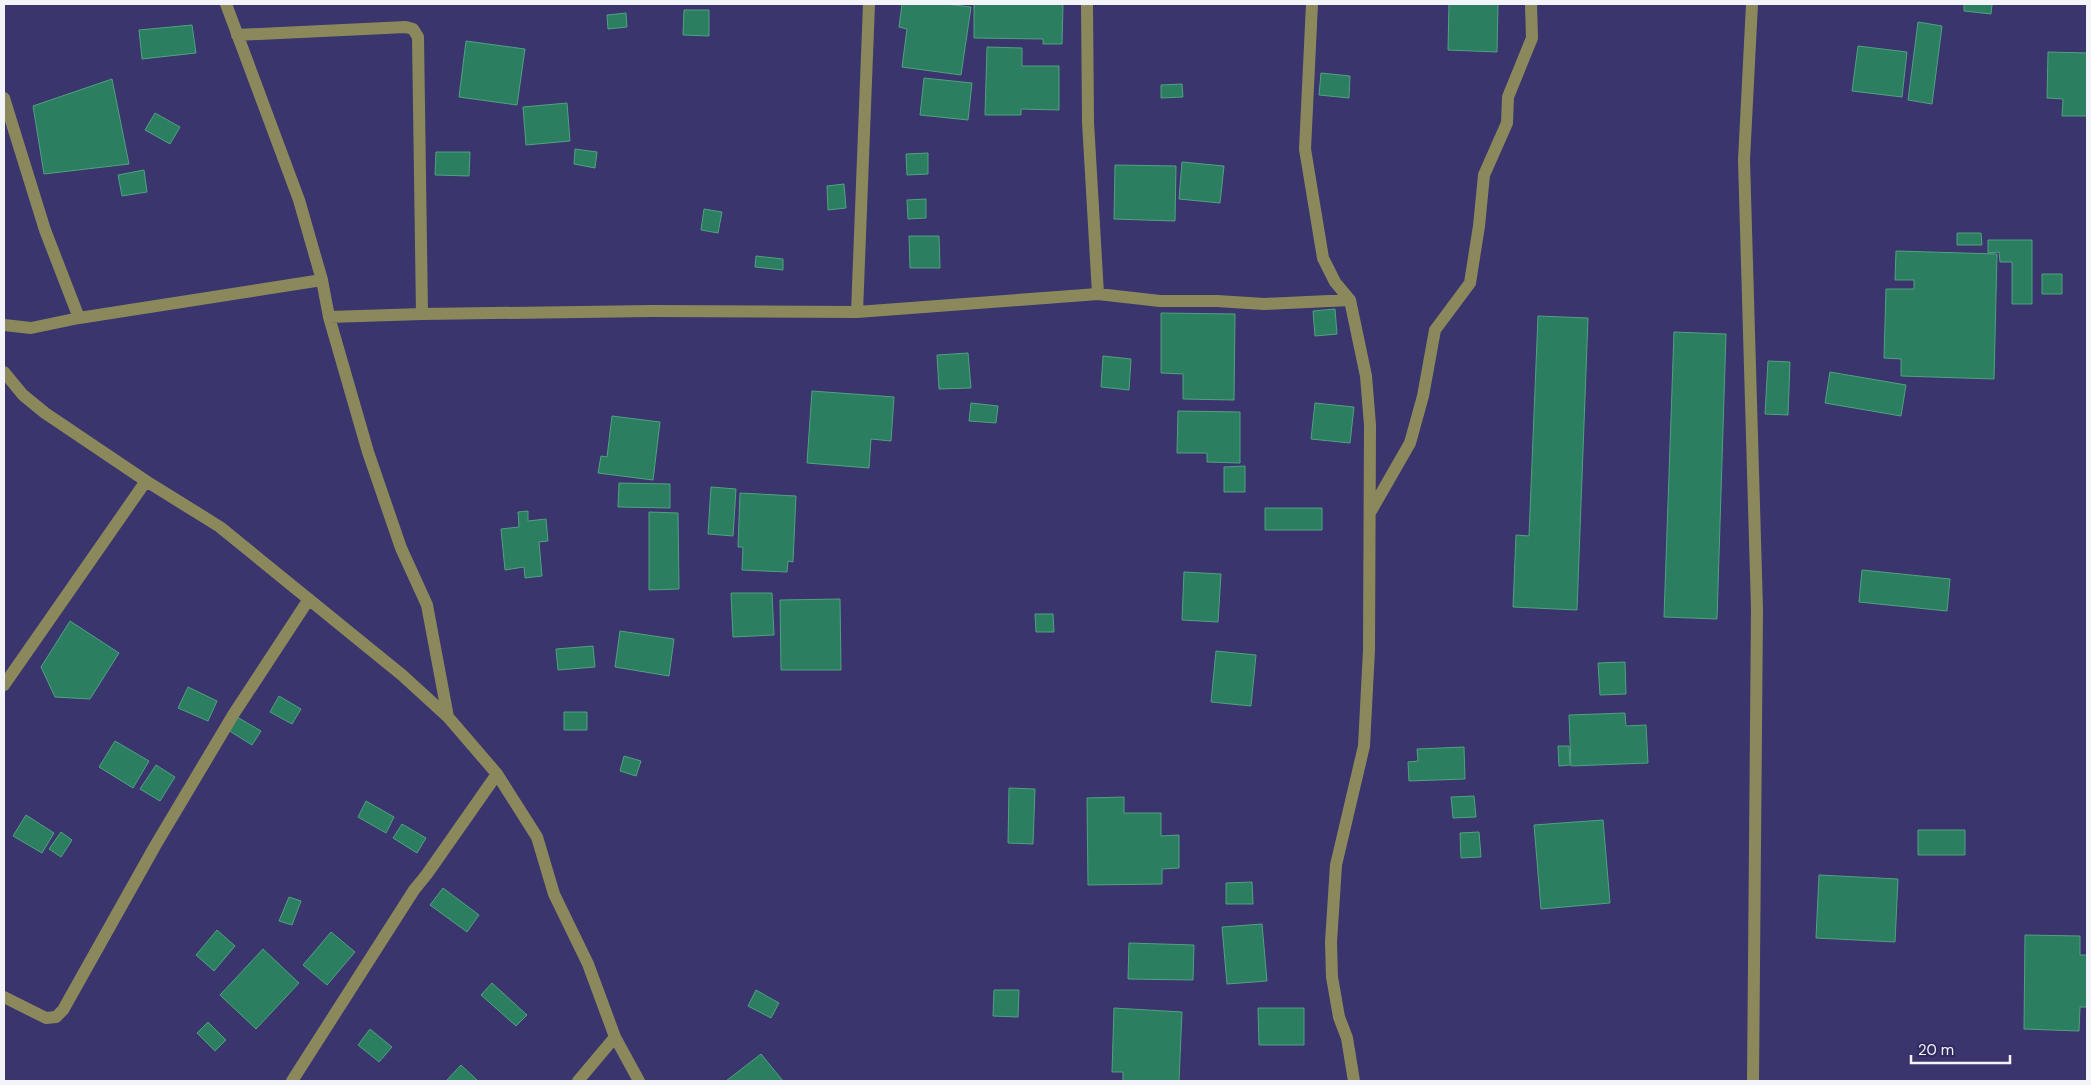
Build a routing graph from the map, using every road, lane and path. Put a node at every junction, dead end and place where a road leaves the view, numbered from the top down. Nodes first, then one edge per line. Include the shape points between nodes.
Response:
1 (226, 4) edge
2 (868, 4) edge
3 (1087, 4) edge
4 (1312, 4) edge
5 (1531, 4) edge
6 (1752, 4) edge
7 (237, 35) junction
8 (4, 98) edge
9 (322, 280) junction
10 (1098, 294) junction
11 (1350, 300) junction
12 (857, 312) junction
13 (422, 314) junction
14 (79, 318) junction
15 (329, 318) junction
16 (4, 325) edge
17 (4, 372) edge
18 (146, 481) junction
19 (1371, 511) junction
20 (309, 599) junction
21 (4, 685) edge
22 (448, 717) junction
23 (497, 774) junction
24 (4, 997) edge
25 (616, 1038) junction
26 (292, 1081) edge
27 (578, 1081) edge
28 (639, 1081) edge
29 (1354, 1081) edge
30 (1753, 1081) edge

1 - 7 street
2 - 12 street
3 - 10 street via 1088,122
4 - 11 street via 1305,149 1323,258 1335,282
5 - 19 street via 1532,38 1508,97 1507,124 1484,175 1470,283 1435,330 1410,443
6 - 30 street via 1744,160 1757,609
7 - 9 street via 299,200
7 - 13 street via 413,29 418,37
8 - 14 street via 45,230
9 - 14 street
9 - 15 street
10 - 11 street via 1264,304
10 - 12 street
11 - 19 street via 1366,376
12 - 13 street
13 - 15 street
14 - 16 street via 31,328
15 - 22 street via 368,452 401,548 427,606
17 - 18 street via 45,413
18 - 20 street via 220,527
18 - 21 street
19 - 29 street via 1364,746 1336,865 1331,942 1332,977
20 - 22 street
20 - 24 street via 233,715 63,1010 56,1017 46,1018
22 - 23 street
23 - 25 street via 537,837 554,894 588,964
23 - 26 street via 414,890
25 - 27 street
25 - 28 street

